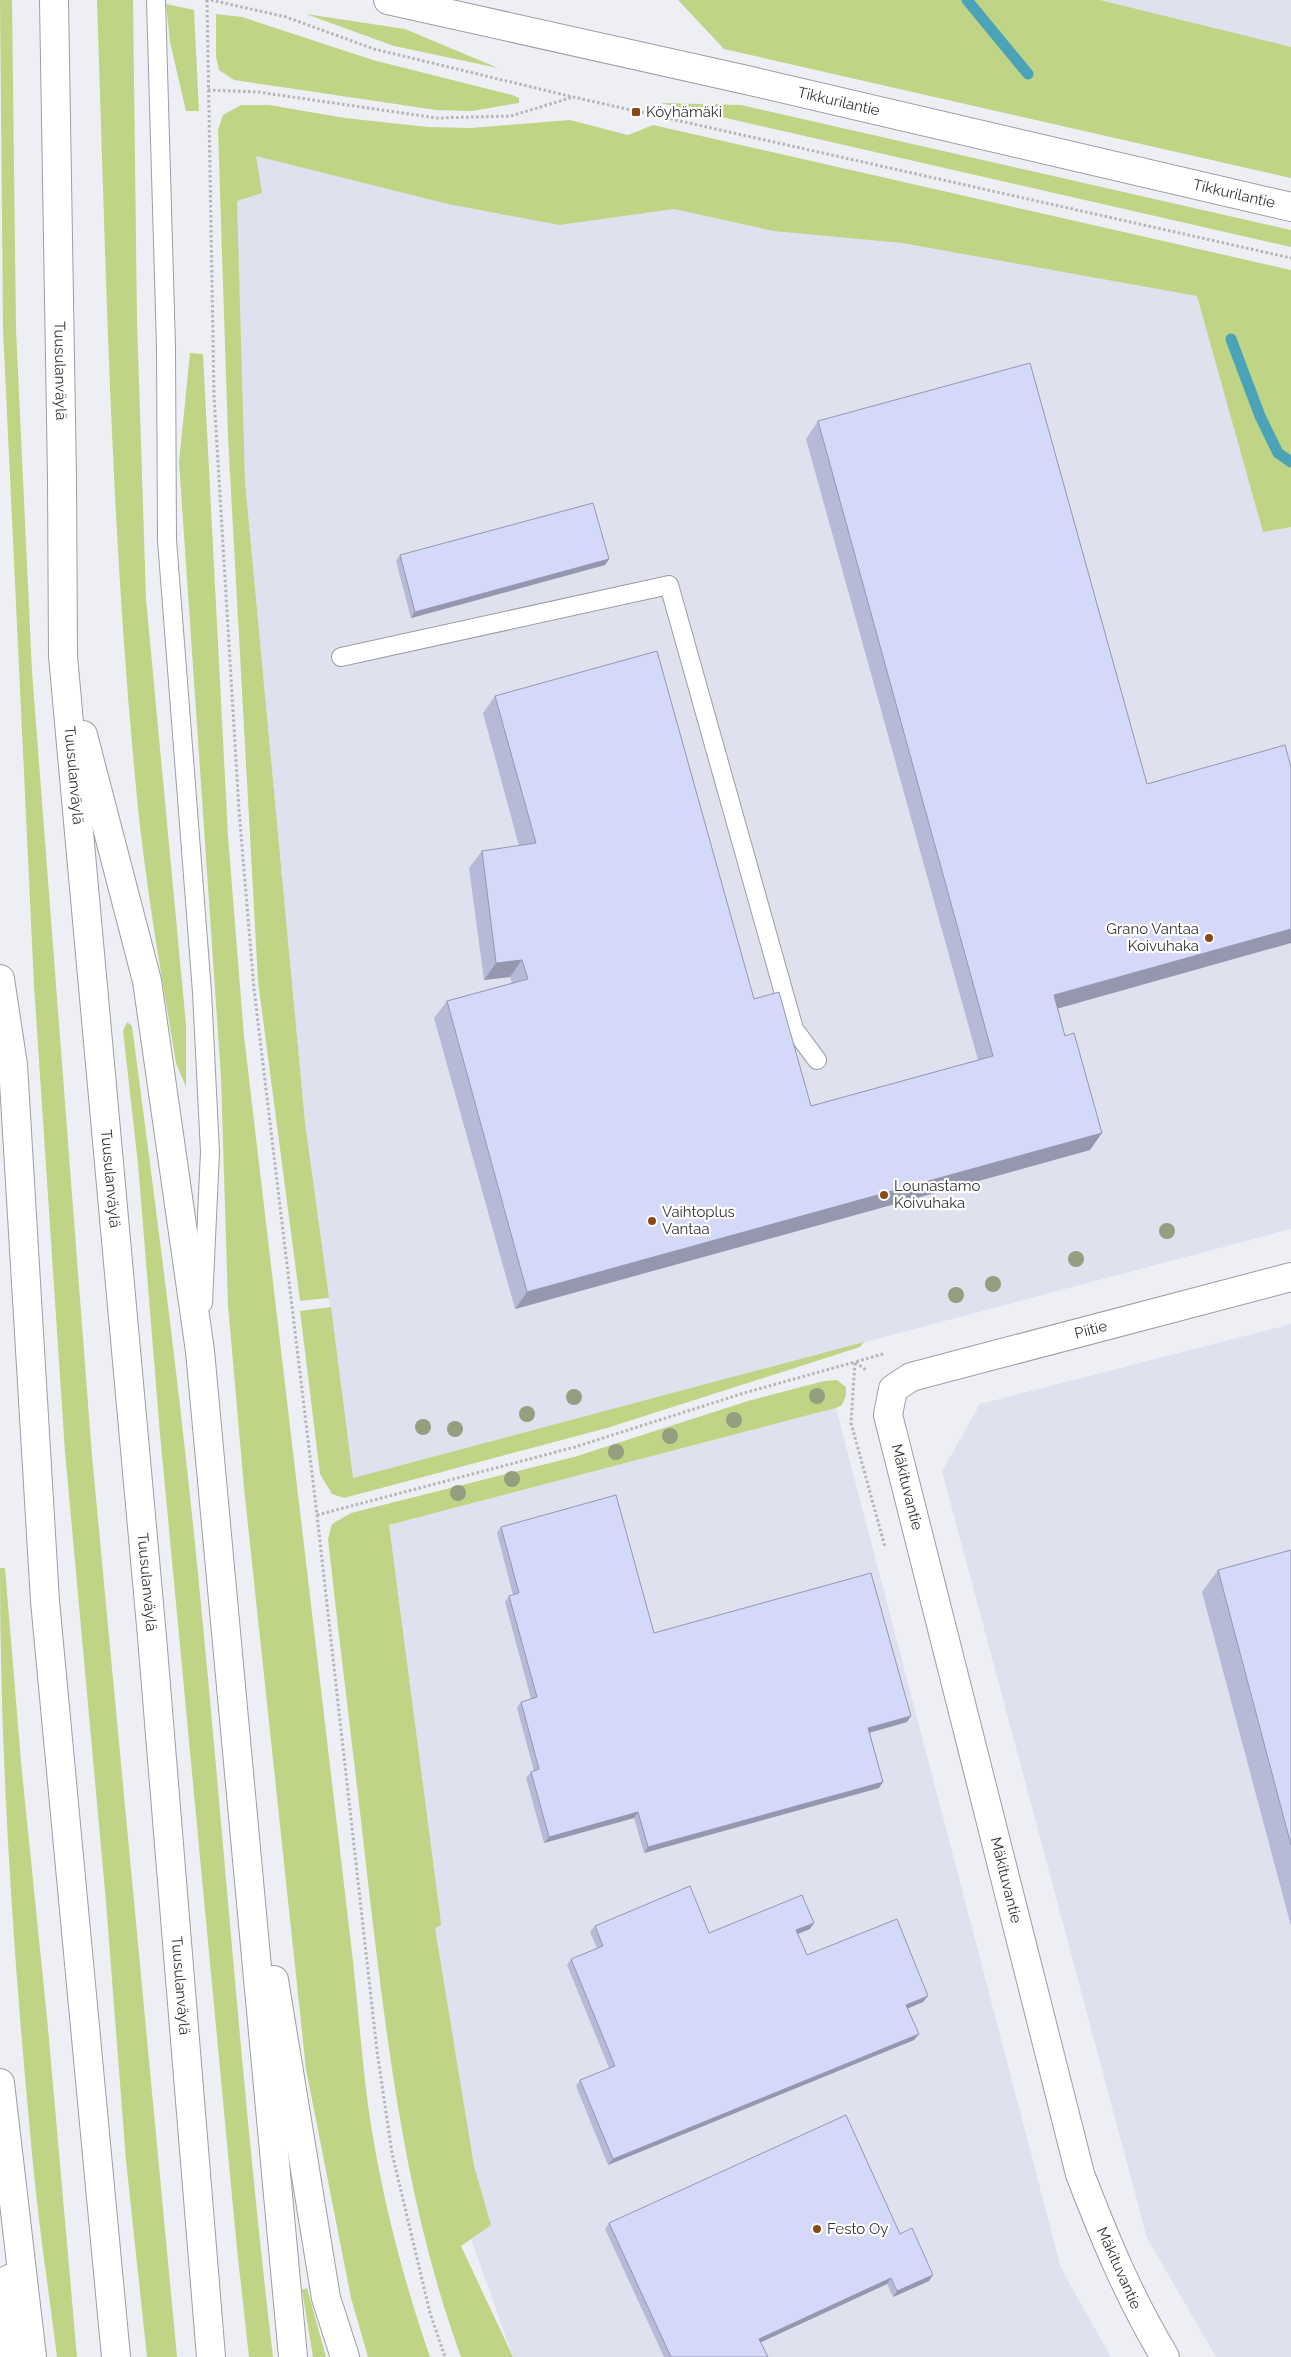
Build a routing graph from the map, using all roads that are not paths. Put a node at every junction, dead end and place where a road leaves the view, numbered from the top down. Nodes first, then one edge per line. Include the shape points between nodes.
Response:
1 (54, 0) edge
2 (156, 0) edge
3 (388, 0) edge
4 (1291, 207) edge
5 (63, 656) junction
6 (341, 657) dead end
7 (0, 979) edge
8 (817, 1060) dead end
9 (1291, 1276) edge
10 (200, 1351) junction
11 (893, 1389) joint
12 (235, 1742) junction
13 (0, 2083) edge
14 (10, 2175) junction
15 (7, 2357) edge
16 (32, 2357) edge
17 (116, 2357) edge
18 (211, 2357) edge
19 (293, 2357) edge
20 (345, 2357) edge
21 (1165, 2357) edge

1 - 5 main road, Tuusulanväylä
2 - 10 lane via 166,347 167,540 202,992 210,1152
3 - 4 main road, Tikkurilantie
5 - 10 main road via 147,981
5 - 18 main road, Tuusulanväylä via 152,1647
6 - 8 lane via 669,585 794,1029
7 - 17 main road via 13,1066 46,1601
9 - 11 main road, Piitie via 911,1377
10 - 12 main road
11 - 21 main road, Mäkituvantie via 888,1414 1080,2174 1112,2258
12 - 19 main road
12 - 20 main road via 326,2298
13 - 14 main road
14 - 15 main road
14 - 16 main road

